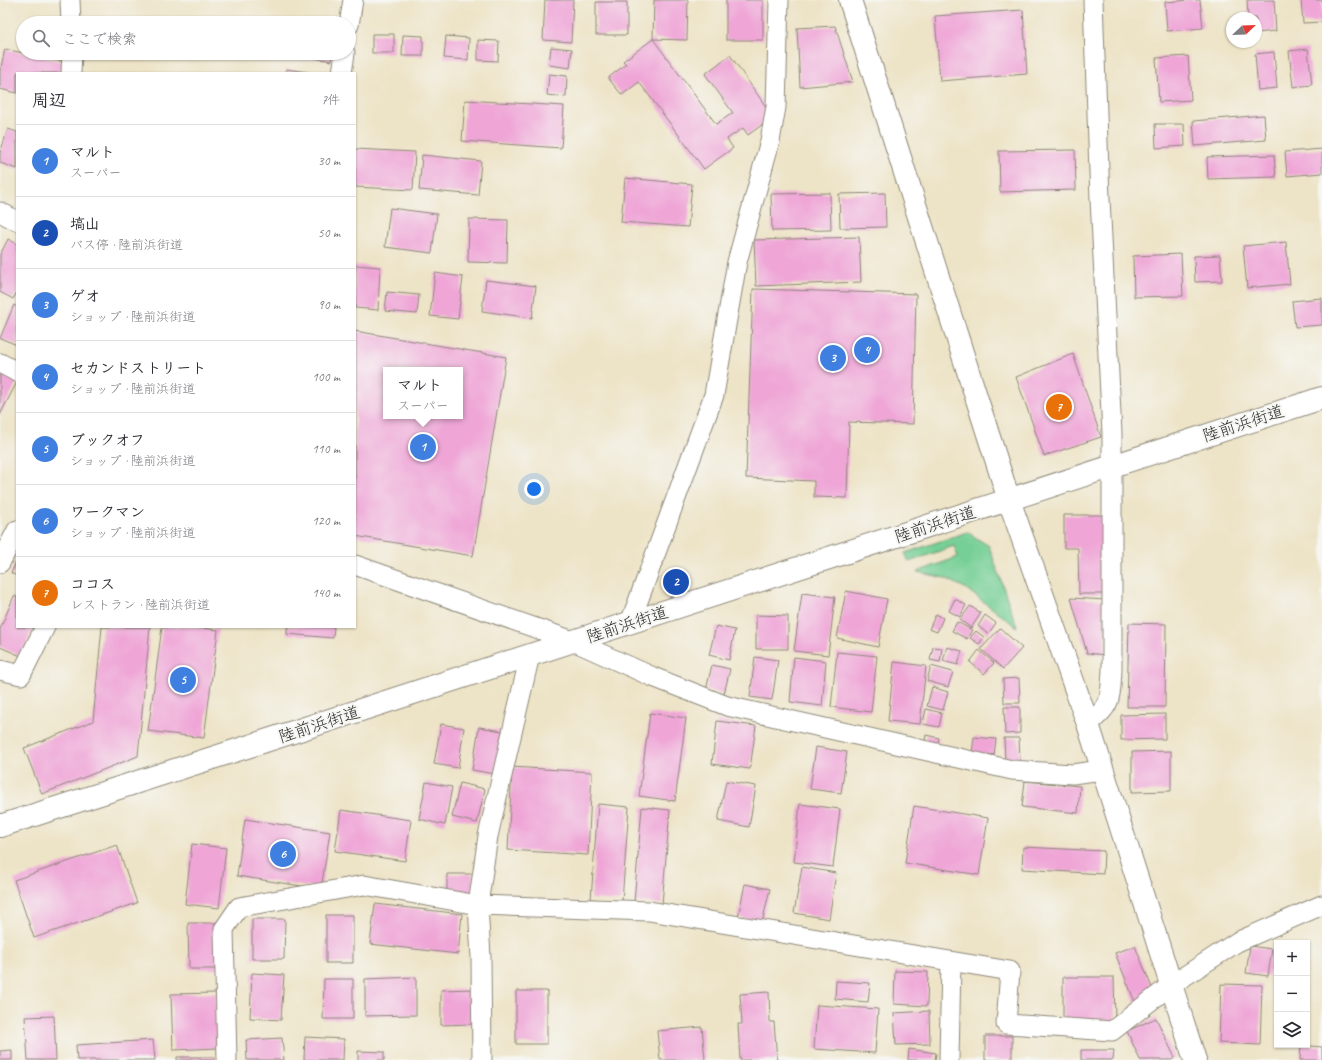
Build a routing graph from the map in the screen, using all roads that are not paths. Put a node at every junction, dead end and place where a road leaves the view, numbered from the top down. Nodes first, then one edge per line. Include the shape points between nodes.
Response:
1 (70, 0) edge
2 (353, 0) edge
3 (779, 0) edge
4 (850, 0) edge
5 (1094, 0) edge
6 (71, 16) edge
7 (350, 16) edge
8 (72, 60) edge
9 (344, 60) edge
10 (71, 72) edge
11 (342, 72) edge
12 (0, 212) edge
13 (16, 220) edge
14 (0, 363) edge
15 (16, 371) edge
16 (1322, 398) edge
17 (1112, 466) junction
18 (1009, 500) junction
19 (16, 532) edge
20 (0, 563) edge
21 (356, 565) edge
22 (630, 623) junction
23 (44, 628) edge
24 (573, 641) junction
25 (530, 655) junction
26 (0, 670) edge
27 (1088, 724) junction
28 (1102, 770) junction
29 (0, 826) edge
30 (478, 905) junction
31 (1322, 905) edge
32 (951, 962) junction
33 (1171, 985) junction
34 (227, 1060) edge
35 (482, 1060) edge
36 (949, 1060) edge
37 (1195, 1060) edge

1 - 6 street
2 - 7 street
3 - 22 street via 776,107 770,141 737,262 714,395
4 - 18 main road
5 - 17 street
8 - 10 street
9 - 11 street
12 - 13 street
14 - 15 street
16 - 17 main road, 陸前浜街道
17 - 18 main road, 陸前浜街道
17 - 27 street via 1110,699 1104,712
18 - 22 main road, 陸前浜街道
18 - 27 main road
19 - 20 street
21 - 24 street
22 - 24 main road, 陸前浜街道
23 - 26 street via 21,675
24 - 25 main road, 陸前浜街道
24 - 28 street via 653,677 727,706 1012,770 1072,774
25 - 29 main road, 陸前浜街道
25 - 30 street via 488,836
27 - 28 main road
28 - 33 main road
30 - 32 street via 649,911
30 - 34 street via 364,884 239,907 224,929
30 - 35 street
31 - 33 street via 1237,942
32 - 33 street via 1010,971 1006,1024 1112,1031
32 - 36 street
33 - 37 main road

